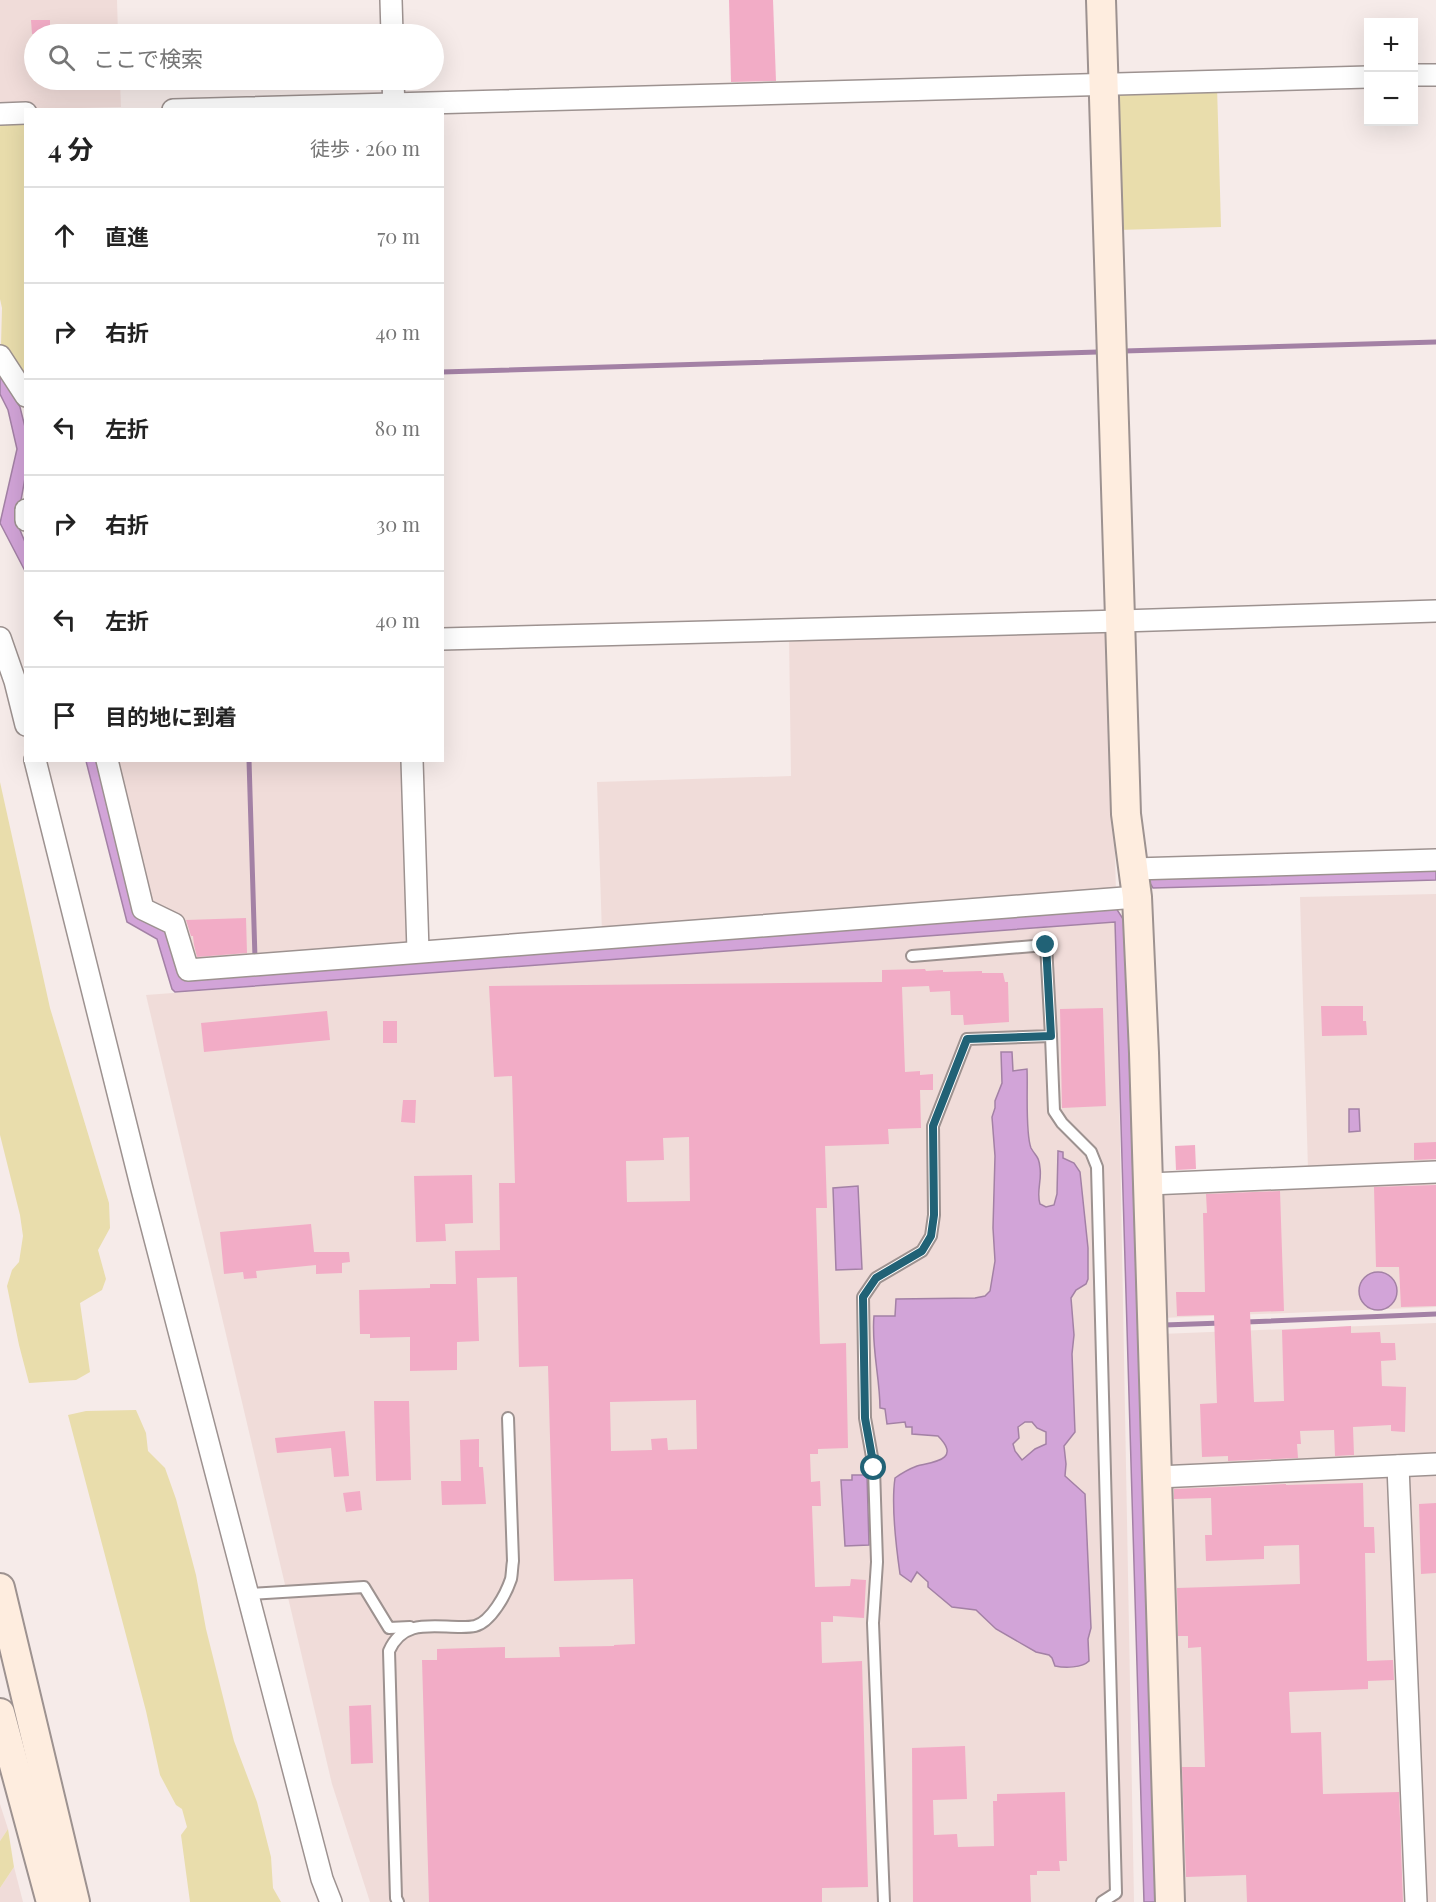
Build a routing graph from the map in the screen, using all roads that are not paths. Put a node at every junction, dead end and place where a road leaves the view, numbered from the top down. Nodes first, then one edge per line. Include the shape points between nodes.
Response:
1 (391, 0) edge
2 (1101, 0) edge
3 (392, 24) edge
4 (1418, 75) edge
5 (1436, 75) edge
6 (1364, 77) edge
7 (1104, 85) junction
8 (393, 90) edge
9 (394, 107) edge
10 (320, 108) edge
11 (24, 113) edge
12 (0, 114) edge
13 (0, 356) edge
14 (24, 393) edge
15 (1436, 611) edge
16 (1121, 621) junction
17 (0, 638) edge
18 (444, 639) edge
19 (24, 716) edge
20 (35, 762) edge
21 (107, 762) edge
22 (412, 762) edge
23 (1436, 860) edge
24 (1134, 869) junction
25 (1137, 897) junction
26 (417, 951) junction
27 (912, 956) dead end
28 (1051, 1036) junction
29 (1436, 1172) edge
30 (1149, 1184) junction
31 (508, 1418) dead end
32 (1436, 1464) edge
33 (1398, 1466) junction
34 (1158, 1477) junction
35 (0, 1588) edge
36 (248, 1594) junction
37 (414, 1627) junction
38 (0, 1713) edge
39 (51, 1902) edge
40 (75, 1902) edge
41 (331, 1902) edge
42 (398, 1902) edge
43 (884, 1902) edge
44 (1102, 1902) edge
45 (1170, 1902) edge
46 (1416, 1902) edge

1 - 3 street
2 - 7 street
4 - 5 street
6 - 7 street
7 - 9 street
7 - 16 street
8 - 9 street
9 - 10 street
11 - 12 street
13 - 14 street
15 - 16 street
16 - 18 street
16 - 24 street via 1126,814
17 - 19 street
20 - 36 street
21 - 26 street via 143,909 174,924 188,970
22 - 26 street
23 - 24 street
24 - 25 street
25 - 26 street
25 - 30 street
27 - 28 lane via 1046,945
28 - 43 lane via 967,1039 933,1126 931,1236 922,1251 876,1278 863,1297 865,1418 874,1468 877,1562 873,1623
28 - 44 lane via 1054,1111 1091,1152 1097,1167 1116,1893
29 - 30 street
30 - 34 street
31 - 37 lane via 511,1579 496,1608 474,1627
32 - 33 street
33 - 34 street
33 - 46 street
34 - 45 street
35 - 40 street
36 - 37 lane via 364,1587 389,1628
36 - 41 street
37 - 42 lane via 402,1632 389,1651
38 - 39 street

